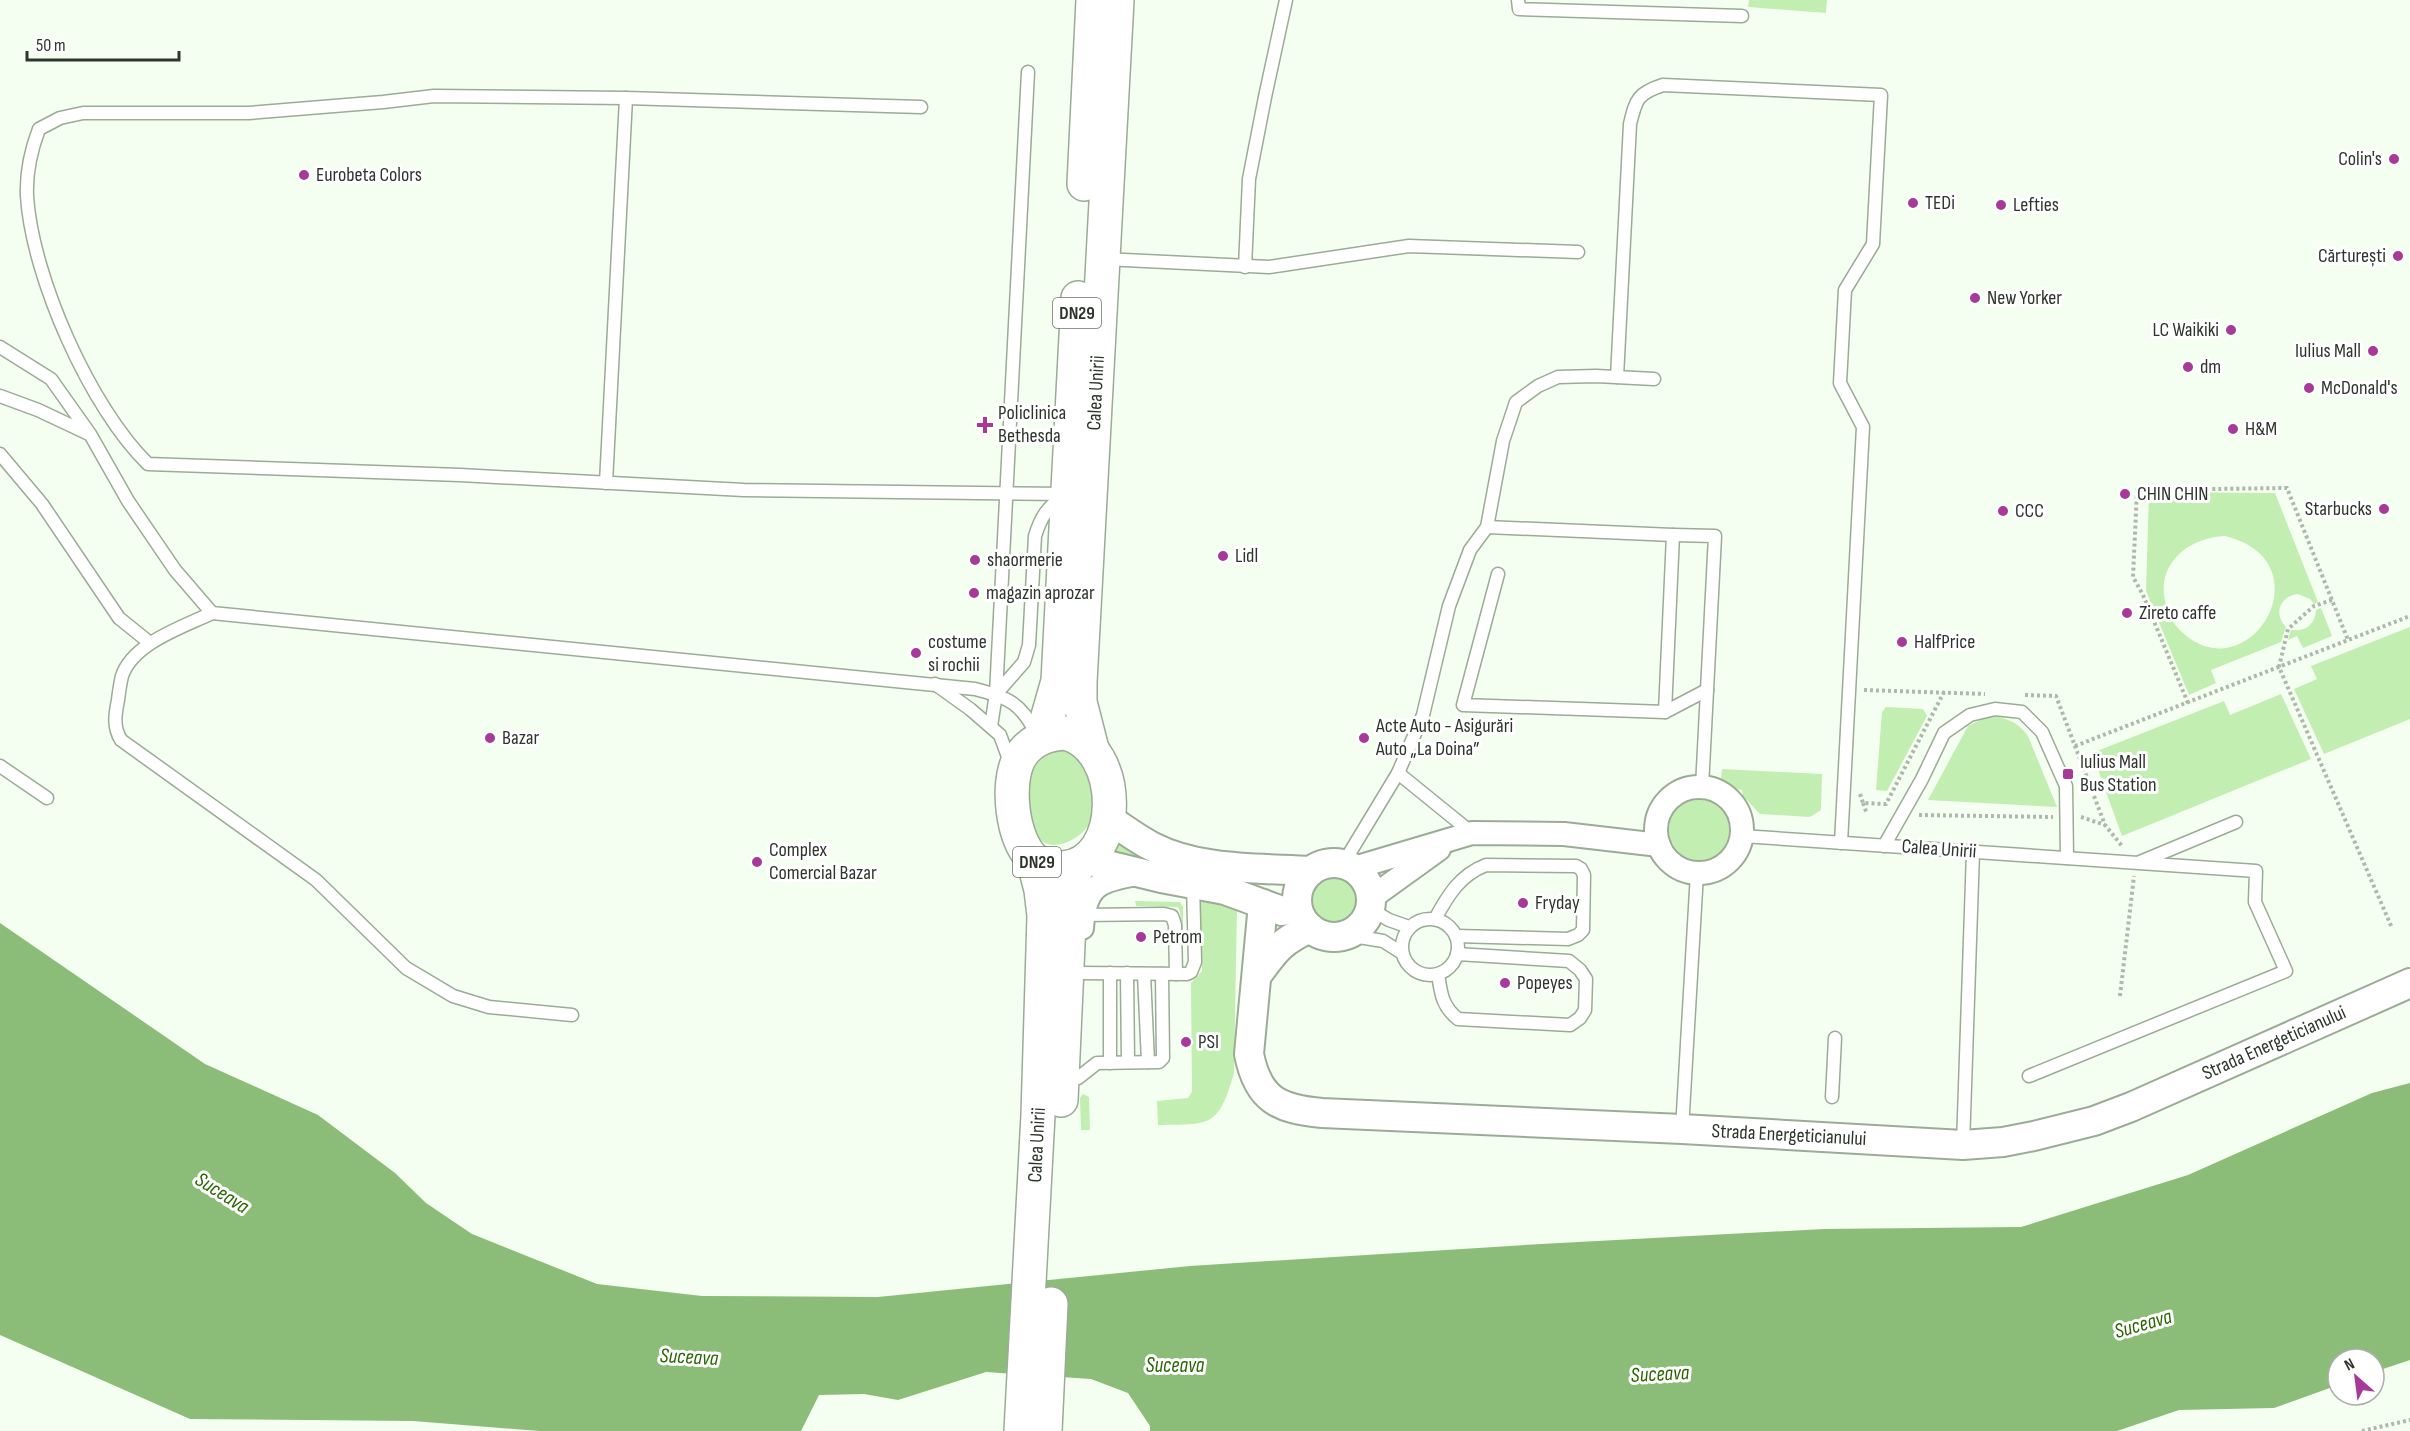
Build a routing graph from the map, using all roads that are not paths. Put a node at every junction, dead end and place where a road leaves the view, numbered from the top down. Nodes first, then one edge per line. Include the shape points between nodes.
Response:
1 (1093, 0) edge
2 (1117, 0) edge
3 (1286, 0) edge
4 (1518, 0) edge
5 (1742, 16) dead end
6 (1028, 72) dead end
7 (626, 98) junction
8 (921, 107) dead end
9 (1578, 252) dead end
10 (1103, 259) junction
11 (1245, 267) junction
12 (0, 347) edge
13 (1617, 377) junction
14 (1654, 379) dead end
15 (0, 396) edge
16 (90, 434) junction
17 (0, 454) edge
18 (606, 483) junction
19 (1006, 493) junction
20 (1067, 494) junction
21 (1487, 527) junction
22 (1673, 535) junction
23 (1498, 574) dead end
24 (212, 613) junction
25 (150, 643) junction
26 (934, 683) junction
27 (1707, 690) junction
28 (996, 694) junction
29 (1665, 712) junction
30 (991, 726) junction
31 (1041, 738) junction
32 (1092, 749) junction
33 (0, 766) edge
34 (1398, 773) junction
35 (1014, 776) junction
36 (1702, 787) junction
37 (47, 798) dead end
38 (1108, 818) junction
39 (2236, 822) dead end
40 (1463, 835) junction
41 (1742, 836) junction
42 (1841, 843) junction
43 (1659, 845) junction
44 (1884, 846) junction
45 (1973, 852) junction
46 (2067, 858) junction
47 (1033, 859) junction
48 (1082, 863) junction
49 (2136, 863) junction
50 (1349, 866) junction
51 (1311, 871) junction
52 (1141, 873) junction
53 (1697, 873) junction
54 (1193, 884) junction
55 (1371, 903) junction
56 (1263, 904) junction
57 (1083, 915) junction
58 (1435, 918) junction
59 (1306, 923) junction
60 (1409, 927) junction
61 (1347, 935) junction
62 (1456, 936) junction
63 (1402, 953) junction
64 (1457, 954) junction
65 (1080, 973) junction
66 (1110, 973) junction
67 (1126, 974) junction
68 (1144, 974) junction
69 (1162, 974) junction
70 (1176, 974) junction
71 (1258, 974) junction
72 (1438, 974) junction
73 (2410, 983) edge
74 (572, 1015) dead end
75 (1835, 1038) dead end
76 (1128, 1062) junction
77 (1148, 1062) junction
78 (1110, 1063) junction
79 (2030, 1076) dead end
80 (1832, 1096) dead end
81 (1059, 1102) junction
82 (1682, 1129) junction
83 (1963, 1145) junction
84 (1022, 1431) edge
85 (1045, 1431) edge

1 - 20 main road, Calea Unirii / DN29
2 - 10 main road, Calea Unirii / DN29
3 - 11 lane via 1249,178
4 - 5 lane via 1519,9
6 - 19 lane
7 - 8 lane
7 - 18 lane
7 - 18 lane via 434,96 249,113 83,113 60,118 39,129 31,151 27,196 39,262 63,325 109,417 148,464
9 - 11 lane via 1408,246 1269,267
10 - 11 lane
10 - 32 main road, Calea Unirii / DN29 via 1080,682 1080,702
12 - 16 lane via 51,379
13 - 14 lane
13 - 21 lane via 1558,378 1516,402 1503,441
13 - 42 lane via 1630,124 1635,101 1647,90 1663,85 1881,95 1873,244 1845,290 1840,383 1863,427
15 - 16 lane
16 - 24 lane via 128,501 175,570
17 - 25 lane via 42,504 119,618
18 - 19 lane via 744,490
19 - 20 lane
19 - 28 lane
20 - 28 lane via 1048,506 1040,519 1035,536 1029,645 1024,662
20 - 31 main road, Calea Unirii / DN29 via 1058,681
21 - 22 lane
21 - 34 lane via 1470,550 1449,606 1423,715
22 - 27 lane via 1715,536
22 - 29 lane
23 - 29 lane via 1464,705
24 - 25 lane
24 - 26 lane
25 - 74 lane via 123,675 114,729 121,740 316,880 406,968 453,996 489,1007
26 - 28 lane
26 - 30 lane
27 - 29 lane
27 - 36 lane
28 - 30 lane
28 - 31 lane via 1020,707
30 - 35 lane via 1000,735
31 - 32 main road via 1065,733 1084,740
31 - 35 main road, DN29 via 1019,759
32 - 38 main road, DN29 via 1104,770
33 - 37 lane
34 - 40 lane
34 - 50 lane
35 - 47 main road, DN29 via 1015,820 1022,843
36 - 41 street via 1716,790 1737,808
36 - 43 street via 1681,791 1665,804 1658,817
38 - 48 main road, DN29 via 1096,850
38 - 51 street via 1152,847 1183,858 1220,866
39 - 49 lane
40 - 43 street via 1564,834
40 - 50 street
40 - 55 street
41 - 42 lane, Calea Unirii
41 - 53 street via 1726,863
42 - 44 lane, Calea Unirii
43 - 53 street via 1674,865
44 - 45 lane, Calea Unirii
44 - 46 lane via 1944,733 1970,715 1995,709 2022,712 2042,732 2066,786
45 - 46 lane, Calea Unirii
45 - 83 lane
46 - 49 lane, Calea Unirii
47 - 48 main road, DN29 via 1048,867
47 - 81 main road, Calea Unirii / DN29 via 1044,916
48 - 52 street
48 - 81 main road, Calea Unirii / DN29 via 1070,900
49 - 79 lane, Calea Unirii via 2256,871 2254,902 2286,971
50 - 51 street via 1332,863
50 - 55 street via 1369,886
51 - 59 street via 1299,888 1298,908
52 - 54 street
52 - 57 street via 1098,885 1085,901
53 - 82 lane
54 - 56 street via 1225,890
54 - 70 lane via 1194,966 1187,974
55 - 60 lane via 1389,920
55 - 61 street via 1365,920
56 - 59 street
56 - 71 street, Strada Energeticianului
57 - 65 street
57 - 70 lane via 1172,916
58 - 60 lane
58 - 62 lane
58 - 62 lane via 1452,889 1476,869 1581,869 1583,930 1578,935 1568,939
59 - 61 street via 1321,934
59 - 71 street, Strada Energeticianului via 1275,949
60 - 63 lane via 1401,943
61 - 63 lane via 1383,941
62 - 64 lane
63 - 72 lane via 1411,969 1420,974
64 - 72 lane via 1453,963
64 - 72 lane via 1569,961 1586,979 1585,1010 1570,1025 1458,1019 1441,999
65 - 66 lane
65 - 81 street
66 - 67 lane
66 - 78 lane
67 - 68 lane
67 - 76 lane
68 - 69 lane
68 - 77 lane
69 - 70 lane
69 - 77 lane via 1164,1054 1159,1062
71 - 82 street, Strada Energeticianului via 1249,1054 1263,1091 1282,1106 1322,1113
73 - 83 street, Strada Energeticianului via 2094,1121 2024,1138
75 - 80 lane
76 - 77 lane
76 - 78 lane
78 - 81 lane via 1097,1063
81 - 84 main road, Calea Unirii / DN29
81 - 85 main road, Calea Unirii / DN29
82 - 83 street, Strada Energeticianului

